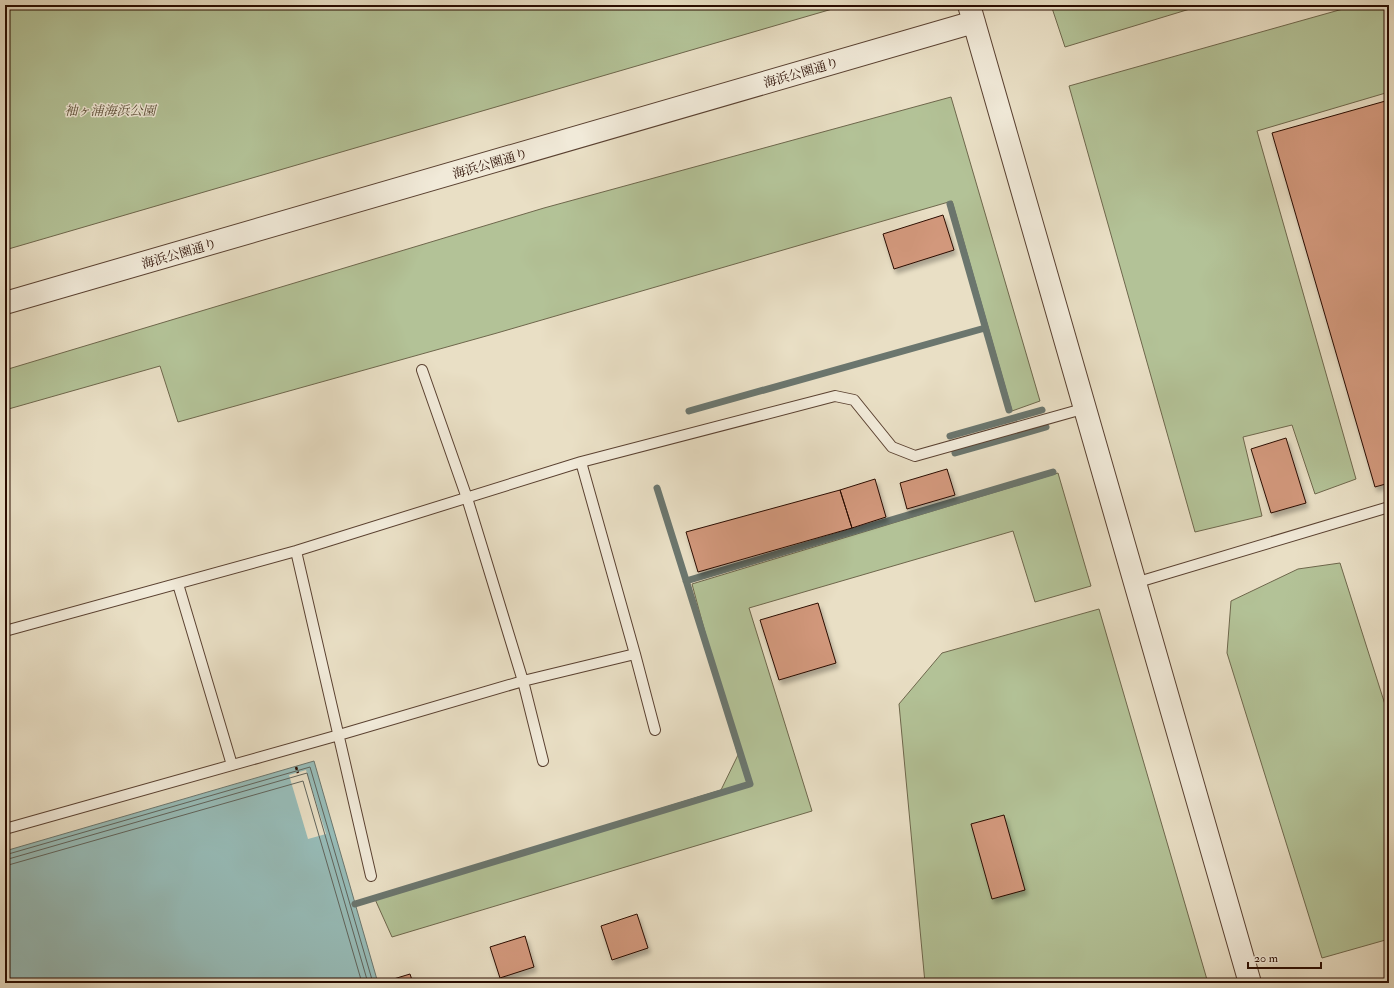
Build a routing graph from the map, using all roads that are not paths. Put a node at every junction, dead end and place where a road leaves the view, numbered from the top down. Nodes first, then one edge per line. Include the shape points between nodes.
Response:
1 (972, 14) edge
2 (5, 303) edge
3 (422, 370) dead end
4 (1086, 408) junction
5 (581, 462) junction
6 (467, 498) junction
7 (1389, 508) edge
8 (296, 551) junction
9 (1135, 583) junction
10 (178, 584) junction
11 (5, 631) edge
12 (635, 654) junction
13 (523, 681) junction
14 (655, 730) dead end
15 (339, 735) junction
16 (542, 762) dead end
17 (232, 765) junction
18 (5, 829) edge
19 (371, 876) dead end
20 (1250, 983) edge

1 - 2 street, 海浜公園通り
1 - 4 street
3 - 6 lane
4 - 5 lane via 915,456 892,447 854,400 835,396
4 - 9 street
5 - 6 lane
5 - 12 lane
6 - 8 lane
6 - 13 lane
7 - 9 lane
8 - 10 lane
8 - 15 lane
9 - 20 street
10 - 11 lane
10 - 17 lane
12 - 13 lane
12 - 14 lane
13 - 15 lane
13 - 16 lane
15 - 17 lane
15 - 19 lane
17 - 18 lane

